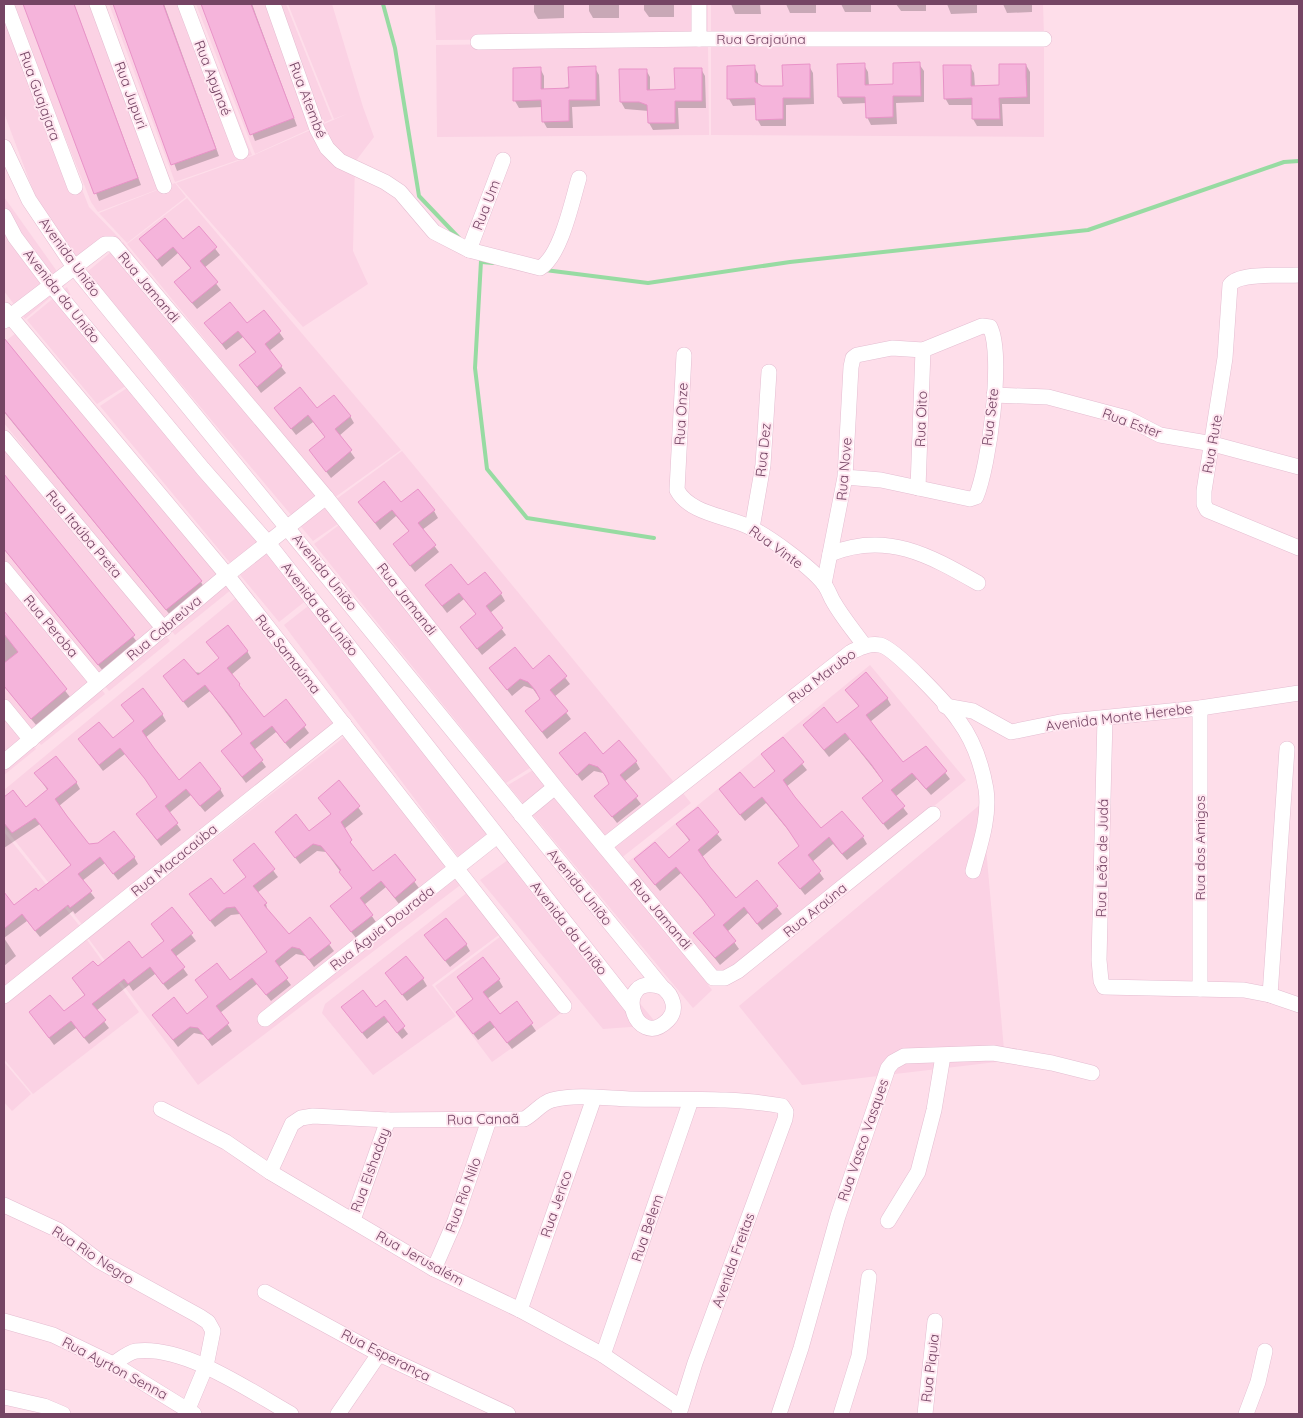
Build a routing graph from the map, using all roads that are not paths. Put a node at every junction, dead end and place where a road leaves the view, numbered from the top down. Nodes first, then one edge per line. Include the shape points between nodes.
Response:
1 (6, 4) edge
2 (97, 4) edge
3 (185, 4) edge
4 (273, 4) edge
5 (699, 4) edge
6 (699, 39) junction
7 (1044, 40) dead end
8 (478, 42) dead end
9 (4, 147) edge
10 (241, 152) dead end
11 (503, 160) dead end
12 (579, 178) dead end
13 (164, 186) dead end
14 (74, 187) dead end
15 (4, 216) edge
16 (469, 250) junction
17 (74, 268) junction
18 (1299, 275) edge
19 (51, 285) junction
20 (6, 315) edge
21 (923, 350) junction
22 (684, 355) dead end
23 (769, 372) dead end
24 (994, 394) junction
25 (4, 438) edge
26 (1213, 444) junction
27 (1299, 467) edge
28 (678, 472) joint
29 (845, 477) junction
30 (918, 488) junction
31 (326, 497) junction
32 (288, 527) junction
33 (752, 528) junction
34 (268, 543) junction
35 (1299, 548) edge
36 (830, 554) junction
37 (4, 569) edge
38 (227, 575) junction
39 (978, 582) dead end
40 (824, 584) junction
41 (164, 629) junction
42 (864, 645) junction
43 (98, 684) junction
44 (1299, 694) edge
45 (945, 706) junction
46 (4, 708) edge
47 (1200, 708) junction
48 (1104, 718) junction
49 (344, 724) junction
50 (31, 740) junction
51 (1287, 749) dead end
52 (4, 762) edge
53 (555, 787) junction
54 (932, 814) dead end
55 (522, 815) junction
56 (497, 836) junction
57 (604, 846) junction
58 (455, 870) junction
59 (973, 871) dead end
60 (697, 957) joint
61 (662, 987) junction
62 (1200, 989) junction
63 (1270, 995) junction
64 (4, 996) edge
65 (1299, 1005) edge
66 (564, 1006) dead end
67 (631, 1006) junction
68 (266, 1019) dead end
69 (943, 1056) junction
70 (1092, 1074) dead end
71 (594, 1098) junction
72 (690, 1100) junction
73 (782, 1106) joint
74 (161, 1109) dead end
75 (388, 1120) junction
76 (489, 1120) junction
77 (270, 1172) junction
78 (4, 1205) edge
79 (353, 1220) junction
80 (888, 1221) dead end
81 (434, 1269) junction
82 (869, 1277) dead end
83 (265, 1292) dead end
84 (520, 1310) junction
85 (4, 1321) edge
86 (935, 1322) dead end
87 (1265, 1351) dead end
88 (379, 1354) junction
89 (603, 1355) junction
90 (112, 1364) junction
91 (206, 1366) junction
92 (4, 1397) edge
93 (43, 1410) edge
94 (680, 1411) edge
95 (191, 1412) edge
96 (64, 1414) edge
97 (291, 1414) edge
98 (338, 1414) edge
99 (508, 1414) edge
100 (779, 1414) edge
101 (841, 1414) edge
102 (925, 1414) edge
103 (1246, 1414) edge

1 - 14 street, Rua Guajajara
2 - 13 street, Rua Jupuri
3 - 10 street, Rua Apynaé
4 - 16 street, Rua Atembé via 317,129 327,148 340,161 400,192 434,232
5 - 6 street
6 - 7 street, Rua Grajaúna
6 - 8 street, Rua Grajaúna
9 - 17 street, Avenida União via 29,200
11 - 16 street, Rua Um
12 - 16 street, Rua Atembé via 559,243 542,267
15 - 19 street, Avenida da União
17 - 19 street
17 - 31 street, Rua Jamandi via 105,244 113,244
17 - 32 street, Avenida União
18 - 26 street, Rua Rute via 1244,277 1233,280 1230,285 1225,358
19 - 20 street
19 - 34 street, Avenida da União
20 - 38 street, Rua Samaúma
21 - 24 street, Rua Sete via 987,326 991,330 995,357
21 - 29 street, Rua Nove via 892,348 853,358
21 - 30 street, Rua Oito
22 - 28 street, Rua Onze
23 - 33 street, Rua Dez via 763,465
24 - 26 street, Rua Ester via 1048,397 1127,418 1160,435
24 - 30 street, Rua Sete via 991,427 976,497 970,499
25 - 41 street, Rua Itaúba Preta
26 - 27 street, Rua Ester
26 - 35 street, Rua Rute via 1204,491 1207,510
28 - 33 street, Rua Vinte via 677,490 682,498 698,508
29 - 30 street
29 - 36 street, Rua Nove
31 - 32 street, Rua Cabreúva
31 - 53 street, Rua Jamandi
32 - 34 street, Rua Cabreúva
32 - 55 street, Avenida União
33 - 40 street, Rua Vinte via 786,551
34 - 38 street, Rua Cabreúva
34 - 56 street, Avenida da União
36 - 39 street via 846,547 872,544 901,547 934,558
36 - 40 street, Rua Nove
37 - 43 street, Rua Peroba
38 - 41 street, Rua Cabreúva
38 - 49 street, Rua Samaúma
40 - 42 street, Rua Vinte
41 - 43 street, Rua Cabreúva
42 - 45 street, Rua Marubo via 886,647
42 - 57 street, Rua Marubo via 850,652
43 - 50 street, Rua Cabreúva
44 - 47 street, Avenida Monte Herebe
45 - 48 street, Avenida Monte Herebe via 973,711 1011,732 1060,722
45 - 59 street, Rua Marubo via 959,721 971,742 983,773 986,818
46 - 50 street
47 - 48 street, Avenida Monte Herebe
47 - 62 street, Rua dos Amigos
48 - 62 street, Rua Leão de Judá via 1101,981 1104,987 1114,988
49 - 58 street, Rua Samaúma
49 - 64 street, Rua Macacaúba
50 - 52 street, Rua Cabreúva
51 - 63 street
53 - 55 street
53 - 57 street, Rua Jamandi
54 - 60 street, Rua Araúna via 738,971 716,979
55 - 61 street, Avenida União
56 - 58 street, Rua Águia Dourada
56 - 67 street, Avenida da União
57 - 60 street, Rua Jamandi
58 - 66 street, Rua Samaúma
58 - 68 street, Rua Águia Dourada
61 - 67 street via 648,985 641,988 632,999
61 - 67 street, Avenida da União via 668,991 674,1004 666,1022 653,1027 640,1024
62 - 63 street via 1244,990
63 - 65 street
69 - 70 street, Rua Vasco Vasques via 993,1054 1052,1063
69 - 80 street via 934,1110 918,1172
69 - 100 street, Rua Vasco Vasques via 904,1056 888,1068 838,1216
71 - 72 street, Rua Canaã
71 - 76 street, Rua Canaã via 550,1100 524,1119
71 - 84 street, Rua Jerico
72 - 73 street, Rua Canaã
72 - 89 street, Rua Belem
73 - 94 street, Avenida Freitas via 786,1112 785,1119
74 - 77 street, Rua Jerusalém via 226,1142
75 - 76 street, Rua Canaã
75 - 77 street, Rua Canaã via 301,1118 292,1124
75 - 79 street, Rua Elshaday
76 - 81 street, Rua Rio Nilo via 455,1221
77 - 79 street, Rua Jerusalém
78 - 91 street, Rua Rio Negro via 58,1230 99,1261 174,1300 208,1322 213,1331
79 - 81 street, Rua Jerusalém
81 - 84 street, Rua Jerusalém
82 - 101 street via 858,1356
83 - 88 street, Rua Esperança
84 - 89 street, Rua Jerusalém
85 - 90 street, Rua Ayrton Senna via 53,1335
86 - 102 street, Rua Piquia
87 - 103 street
88 - 98 street
88 - 99 street, Rua Esperança
89 - 94 street, Rua Jerusalém
90 - 91 street via 135,1351 176,1355
90 - 95 street, Rua Ayrton Senna
91 - 95 street
91 - 97 street
92 - 93 street
93 - 96 street

